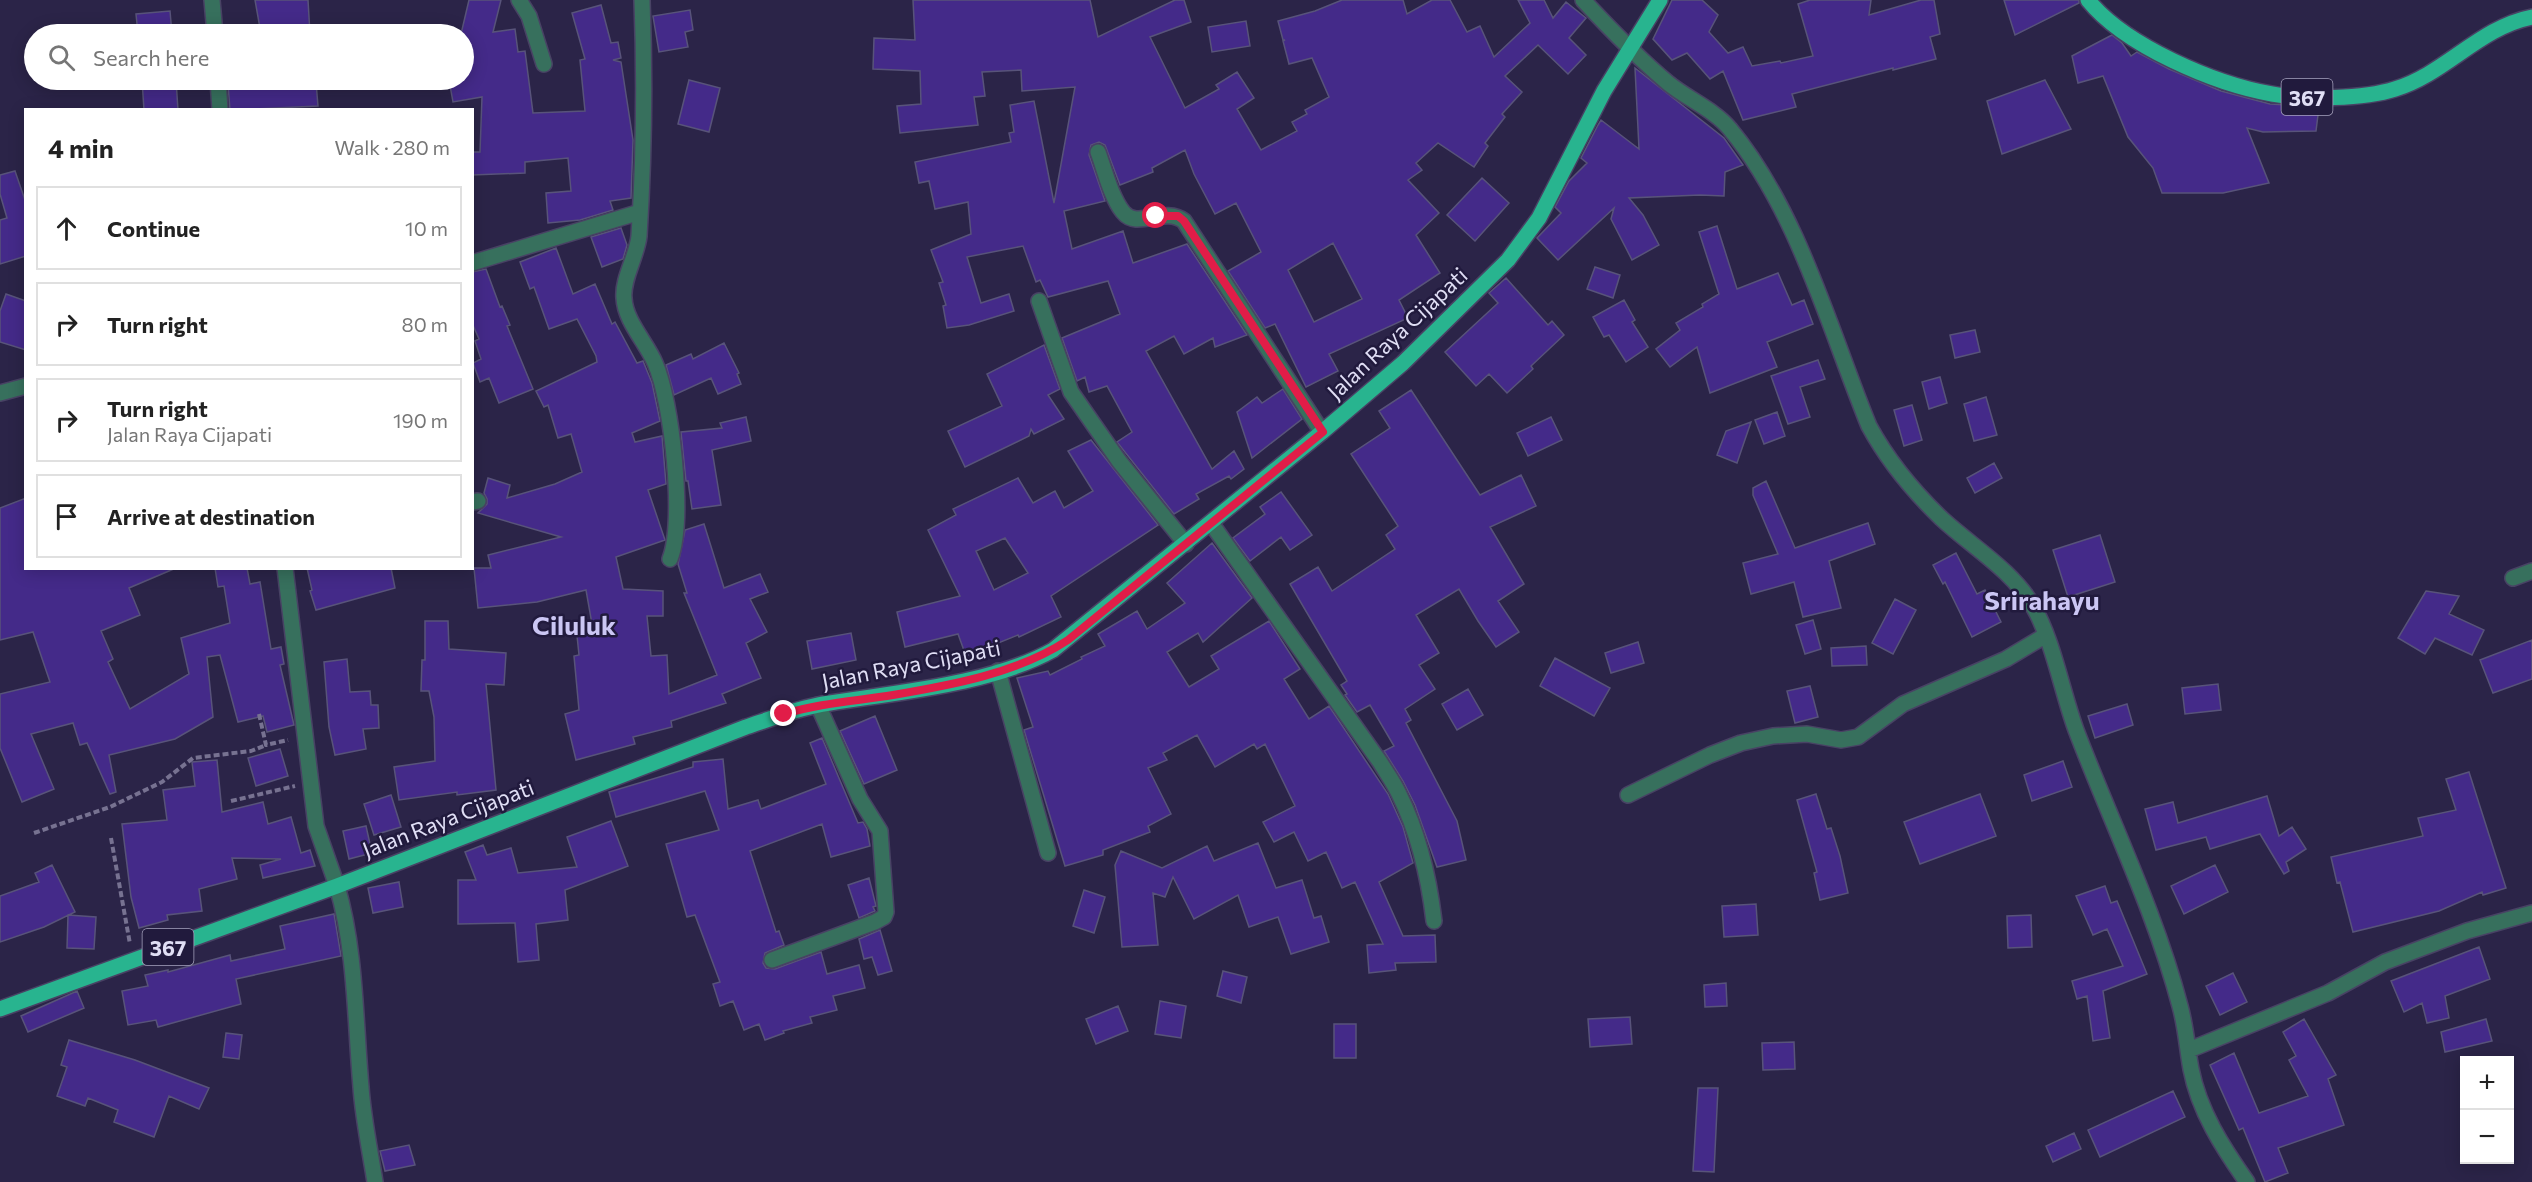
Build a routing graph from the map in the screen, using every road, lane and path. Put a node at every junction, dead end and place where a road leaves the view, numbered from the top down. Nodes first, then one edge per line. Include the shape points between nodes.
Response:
1 (212, 0) edge
2 (519, 0) edge
3 (642, 0) edge
4 (1583, 0) edge
5 (1660, 0) edge
6 (2088, 0) edge
7 (2532, 17) edge
8 (213, 24) edge
9 (1630, 50) junction
10 (544, 64) dead end
11 (219, 90) edge
12 (220, 108) edge
13 (1098, 152) dead end
14 (640, 212) junction
15 (474, 262) edge
16 (1039, 301) dead end
17 (24, 387) edge
18 (0, 393) edge
19 (1323, 432) junction
20 (1211, 523) junction
21 (1186, 544) junction
22 (670, 559) dead end
23 (285, 570) edge
24 (2532, 571) edge
25 (2513, 578) dead end
26 (2046, 635) junction
27 (998, 671) junction
28 (818, 705) junction
29 (259, 714) dead end
30 (304, 737) junction
31 (266, 745) junction
32 (296, 786) dead end
33 (1628, 795) dead end
34 (231, 801) dead end
35 (34, 833) dead end
36 (111, 838) dead end
37 (1048, 853) dead end
38 (337, 886) junction
39 (2532, 912) edge
40 (1434, 921) dead end
41 (132, 960) junction
42 (772, 960) dead end
43 (0, 1009) edge
44 (2189, 1050) junction
45 (375, 1182) edge
46 (2247, 1182) edge

1 - 8 street
2 - 10 street via 529,16
3 - 14 street via 645,91
4 - 9 street
5 - 9 main road, Jalan Raya Cijapati / 367
6 - 7 main road, 367 via 2120,31 2200,72 2233,85 2313,98 2395,89 2428,74 2508,24
9 - 19 main road, Jalan Raya Cijapati / 367 via 1525,238 1501,267 1403,363
9 - 26 street via 1729,127 1787,219 1869,426 1886,456 1941,518 2012,581 2032,605
11 - 12 street
13 - 19 street via 1118,203 1128,217 1137,220 1172,216 1184,221
14 - 15 street
14 - 22 street via 638,247 624,298 658,371 674,452 676,531
16 - 21 street via 1071,392 1119,461
17 - 18 street
19 - 20 main road, Jalan Raya Cijapati / 367
20 - 21 main road, Jalan Raya Cijapati / 367
20 - 40 street via 1399,794 1430,888
21 - 27 main road, Jalan Raya Cijapati / 367 via 1068,640 1036,659
23 - 30 street
24 - 25 street
26 - 33 street via 2006,659 1903,704 1858,737 1841,740 1807,734 1742,743
26 - 44 street via 2076,731 2161,944 2181,1007
27 - 28 main road, Jalan Raya Cijapati / 367 via 893,695
27 - 37 street
28 - 38 main road, Jalan Raya Cijapati / 367 via 746,727
28 - 42 street via 860,799 878,825 886,912 875,922
29 - 31 path
30 - 31 path
30 - 38 street via 316,825
31 - 35 path via 251,751 193,758 162,782 110,807
32 - 34 path
36 - 41 path
38 - 41 main road, Jalan Raya Cijapati / 367
38 - 45 street via 351,957 361,1090
39 - 44 street via 2385,962 2328,993
41 - 43 main road, Jalan Raya Cijapati / 367
44 - 46 street via 2191,1069 2207,1116

